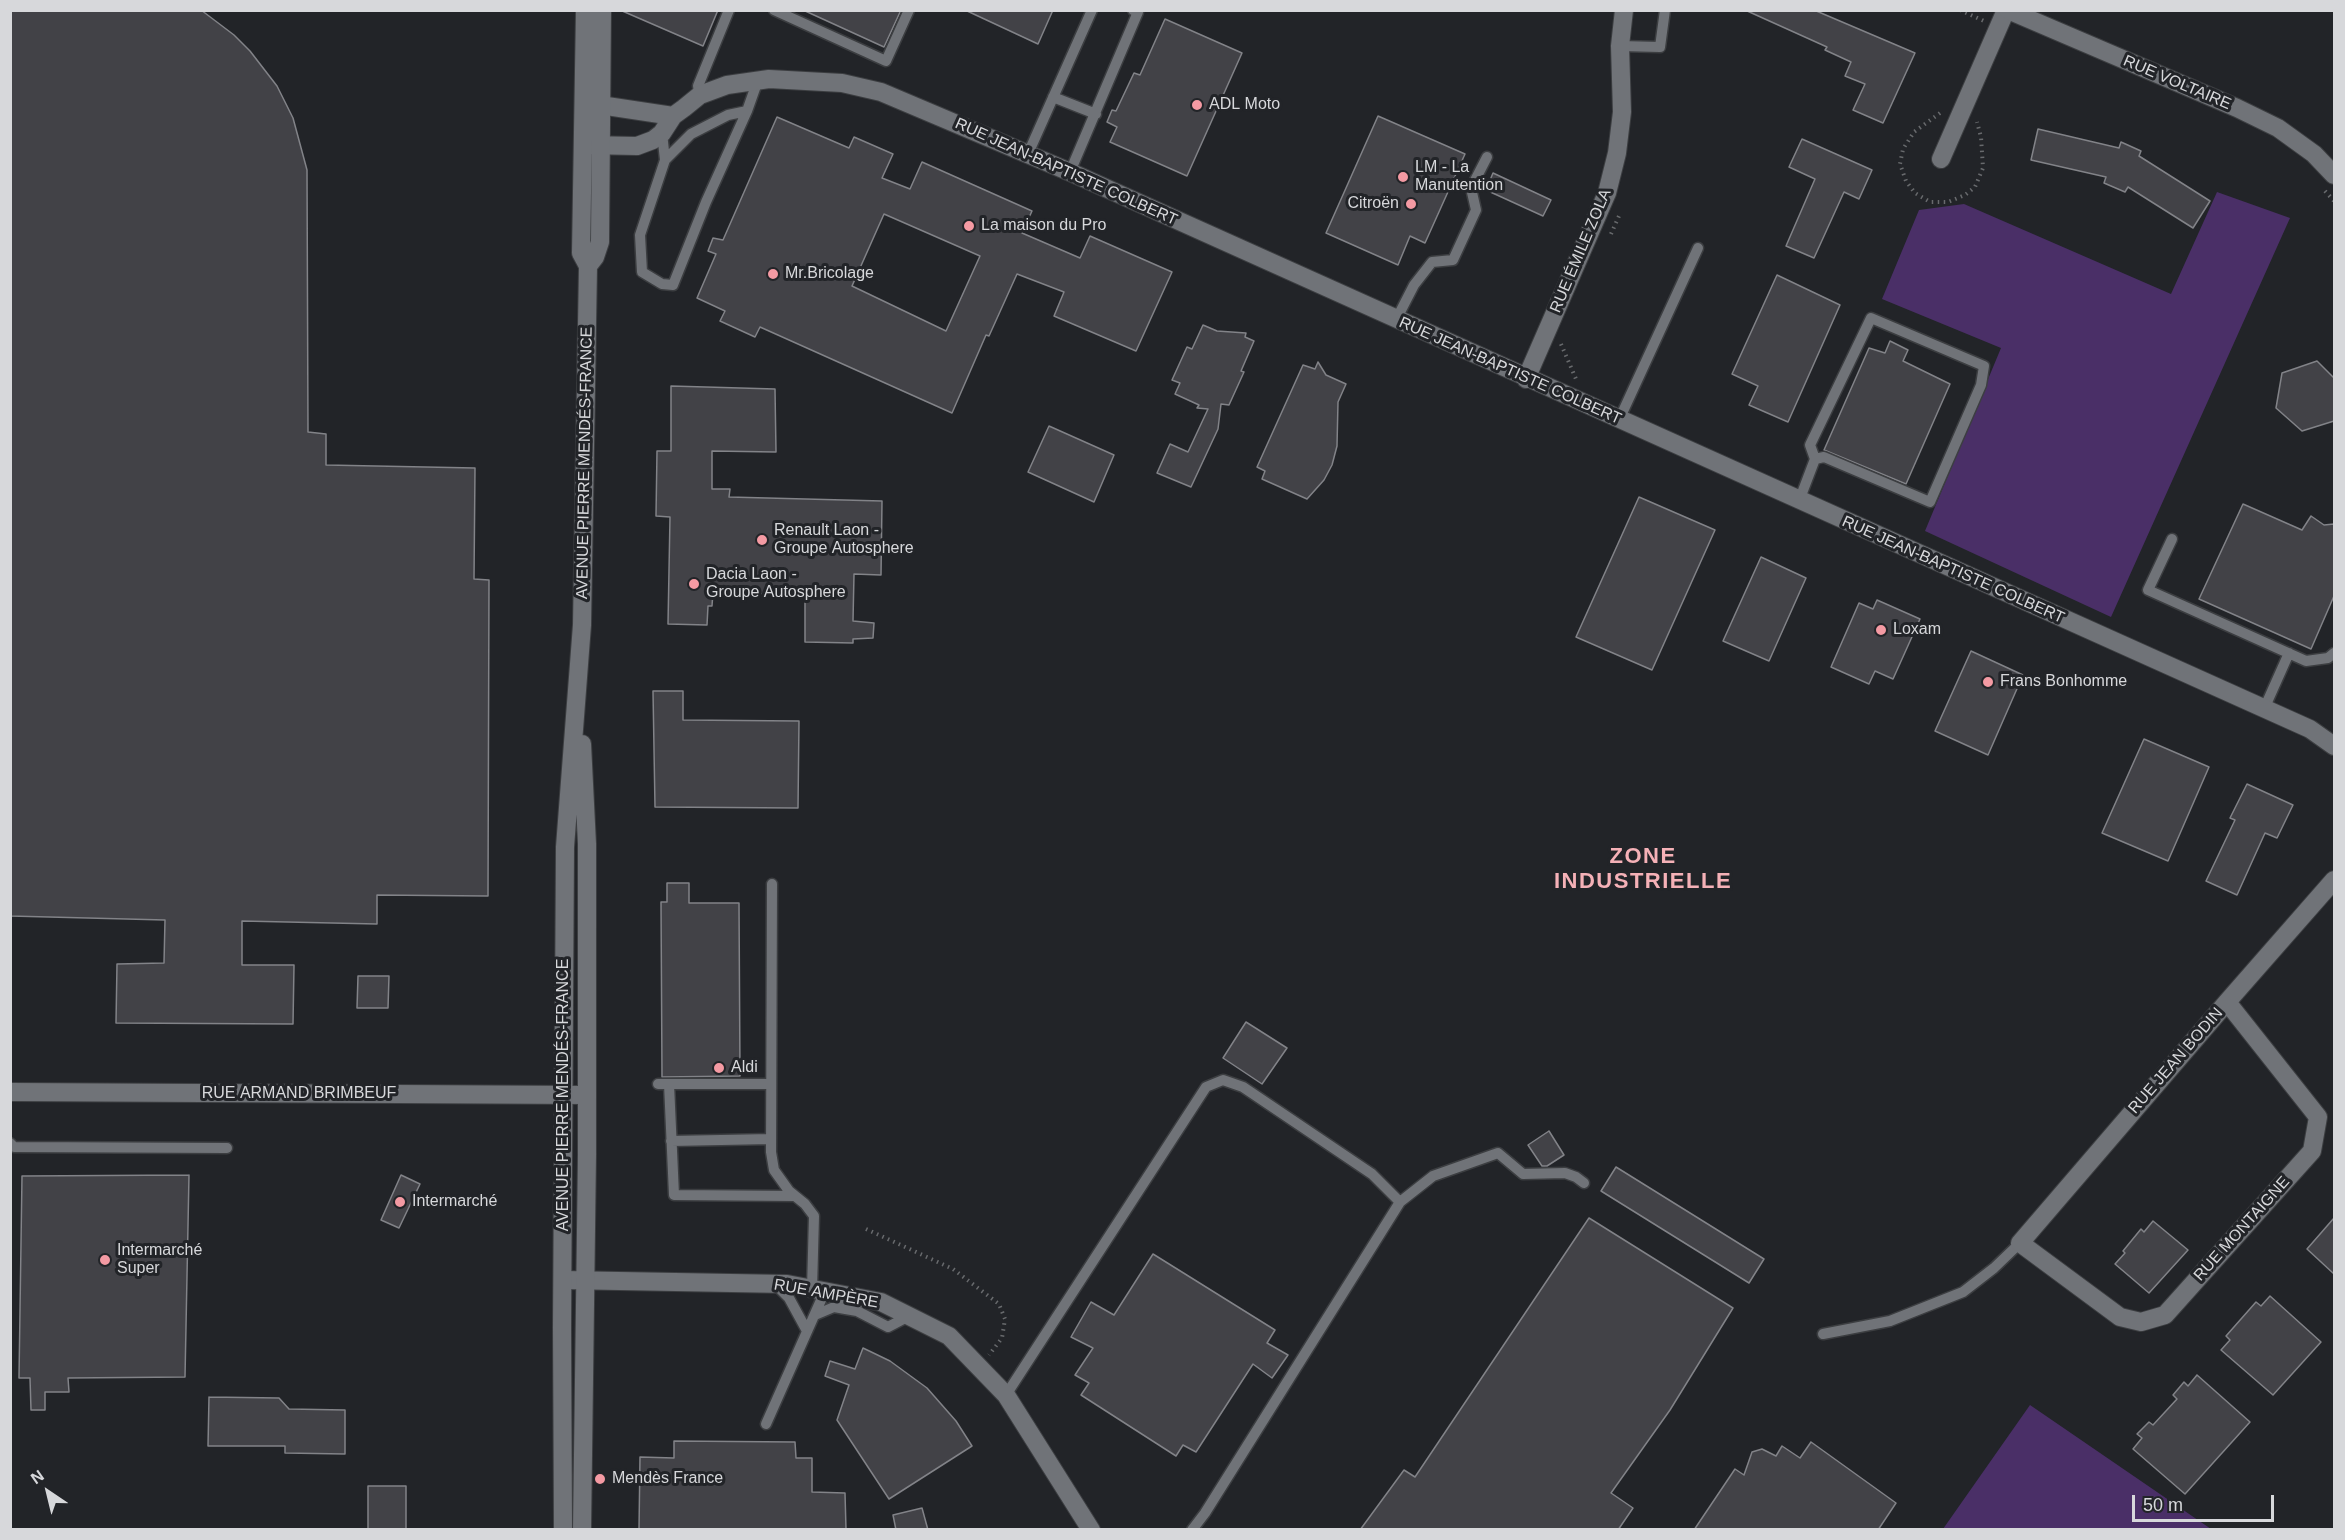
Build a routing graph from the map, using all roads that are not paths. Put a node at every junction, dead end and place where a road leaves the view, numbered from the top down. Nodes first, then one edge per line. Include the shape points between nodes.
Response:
1 (585, 10) edge
2 (602, 10) edge
3 (729, 10) edge
4 (774, 10) edge
5 (909, 10) edge
6 (1092, 10) edge
7 (1133, 10) edge
8 (1624, 10) edge
9 (1665, 10) edge
10 (2007, 10) edge
11 (1620, 46) junction
12 (758, 80) junction
13 (700, 95) junction
14 (1053, 97) junction
15 (592, 105) junction
16 (747, 111) junction
17 (1096, 114) junction
18 (674, 116) junction
19 (662, 133) junction
20 (583, 145) junction
21 (602, 145) junction
22 (1027, 156) junction
23 (1486, 157) dead end
24 (1941, 159) dead end
25 (665, 160) junction
26 (1070, 172) junction
27 (2327, 180) edge
28 (1698, 248) dead end
29 (588, 266) junction
30 (1396, 320) junction
31 (1527, 379) junction
32 (1618, 420) junction
33 (1815, 459) junction
34 (1799, 501) junction
35 (2172, 539) dead end
36 (2289, 653) junction
37 (2334, 653) edge
38 (578, 661) junction
39 (2264, 709) junction
40 (2334, 746) edge
41 (2334, 880) edge
42 (772, 884) dead end
43 (2227, 1002) junction
44 (771, 1084) junction
45 (10, 1092) edge
46 (564, 1095) junction
47 (587, 1095) junction
48 (771, 1139) junction
49 (671, 1141) junction
50 (10, 1143) edge
51 (227, 1148) dead end
52 (1584, 1183) dead end
53 (795, 1196) junction
54 (1400, 1203) junction
55 (2020, 1243) junction
56 (585, 1281) junction
57 (774, 1284) junction
58 (563, 1285) junction
59 (819, 1290) junction
60 (814, 1315) junction
61 (909, 1316) junction
62 (807, 1331) junction
63 (1822, 1334) dead end
64 (1006, 1395) junction
65 (766, 1424) dead end
66 (563, 1530) edge
67 (582, 1530) edge
68 (1091, 1530) edge
69 (1192, 1530) edge

1 - 15 street, AVENUE PIERRE MENDÉS-FRANCE
2 - 15 street, AVENUE PIERRE MENDÉS-FRANCE
3 - 13 lane via 698,86
4 - 5 lane via 886,61
6 - 14 lane
7 - 17 lane via 1138,12
8 - 11 street, RUE ÉMILE ZOLA
9 - 11 lane via 1660,47
10 - 24 street
10 - 27 street, RUE VOLTAIRE via 2278,128 2314,154
11 - 31 street, RUE ÉMILE ZOLA via 1622,112 1607,193
12 - 13 street, RUE JEAN-BAPTISTE COLBERT
12 - 16 lane
12 - 22 street, RUE JEAN-BAPTISTE COLBERT via 842,83 881,92
13 - 18 street, RUE JEAN-BAPTISTE COLBERT
14 - 17 lane
14 - 22 lane
15 - 18 street
15 - 20 street, AVENUE PIERRE MENDÉS-FRANCE
15 - 21 street, AVENUE PIERRE MENDÉS-FRANCE
16 - 25 lane via 728,115 692,134
16 - 25 lane via 673,285 662,284 642,272 640,235
17 - 26 lane
18 - 19 street, RUE JEAN-BAPTISTE COLBERT
19 - 21 street, RUE JEAN-BAPTISTE COLBERT via 637,146
19 - 25 lane
20 - 21 street, RUE JEAN-BAPTISTE COLBERT
20 - 29 street, AVENUE PIERRE MENDÉS-FRANCE via 581,254
21 - 29 street, AVENUE PIERRE MENDÉS-FRANCE via 600,242
22 - 26 street, RUE JEAN-BAPTISTE COLBERT
23 - 30 lane via 1471,188 1476,210 1453,260 1432,262 1414,285
26 - 30 street, RUE JEAN-BAPTISTE COLBERT
28 - 32 lane
29 - 38 street, AVENUE PIERRE MENDÉS-FRANCE via 582,625
30 - 31 street, RUE JEAN-BAPTISTE COLBERT
31 - 32 street, RUE JEAN-BAPTISTE COLBERT
32 - 34 street, RUE JEAN-BAPTISTE COLBERT
33 - 33 lane via 1810,445 1871,318 1984,366 1981,385 1930,502 1824,458
33 - 34 lane
34 - 39 street, RUE JEAN-BAPTISTE COLBERT
35 - 36 lane via 2148,590
36 - 37 lane via 2306,660 2328,658
36 - 39 lane
38 - 46 street, AVENUE PIERRE MENDÉS-FRANCE via 565,847
38 - 47 street, AVENUE PIERRE MENDÉS-FRANCE via 588,843
39 - 40 street, RUE JEAN-BAPTISTE COLBERT via 2310,729
41 - 43 street, RUE JEAN BODIN
42 - 44 lane
43 - 55 street, RUE JEAN BODIN
43 - 55 street, RUE MONTAIGNE via 2318,1117 2312,1151 2165,1315 2141,1322 2120,1317
44 - 48 lane
44 - 49 lane via 664,1084
45 - 46 street, RUE ARMAND BRIMBEUF
46 - 47 street, RUE ARMAND BRIMBEUF
46 - 58 street, AVENUE PIERRE MENDÉS-FRANCE
47 - 56 street, AVENUE PIERRE MENDÉS-FRANCE
48 - 49 lane
48 - 53 lane via 774,1170
49 - 53 lane via 674,1195
50 - 51 lane via 14,1147
52 - 54 lane via 1565,1173 1523,1174 1498,1153 1433,1176
53 - 59 lane via 814,1216
54 - 64 lane via 1372,1174 1243,1087 1223,1080 1206,1087
54 - 69 lane
55 - 63 lane via 1963,1292 1890,1321
56 - 57 street, RUE AMPÈRE
56 - 58 street, RUE AMPÈRE
56 - 67 street, AVENUE PIERRE MENDÉS-FRANCE
57 - 59 street, RUE AMPÈRE
57 - 62 lane via 789,1298
58 - 66 street, AVENUE PIERRE MENDÉS-FRANCE
59 - 60 lane
59 - 61 street, RUE AMPÈRE via 881,1302
60 - 61 lane via 834,1307 857,1311 888,1327
60 - 62 lane
61 - 64 street, RUE AMPÈRE via 949,1336
62 - 65 lane
64 - 68 street, RUE AMPÈRE

